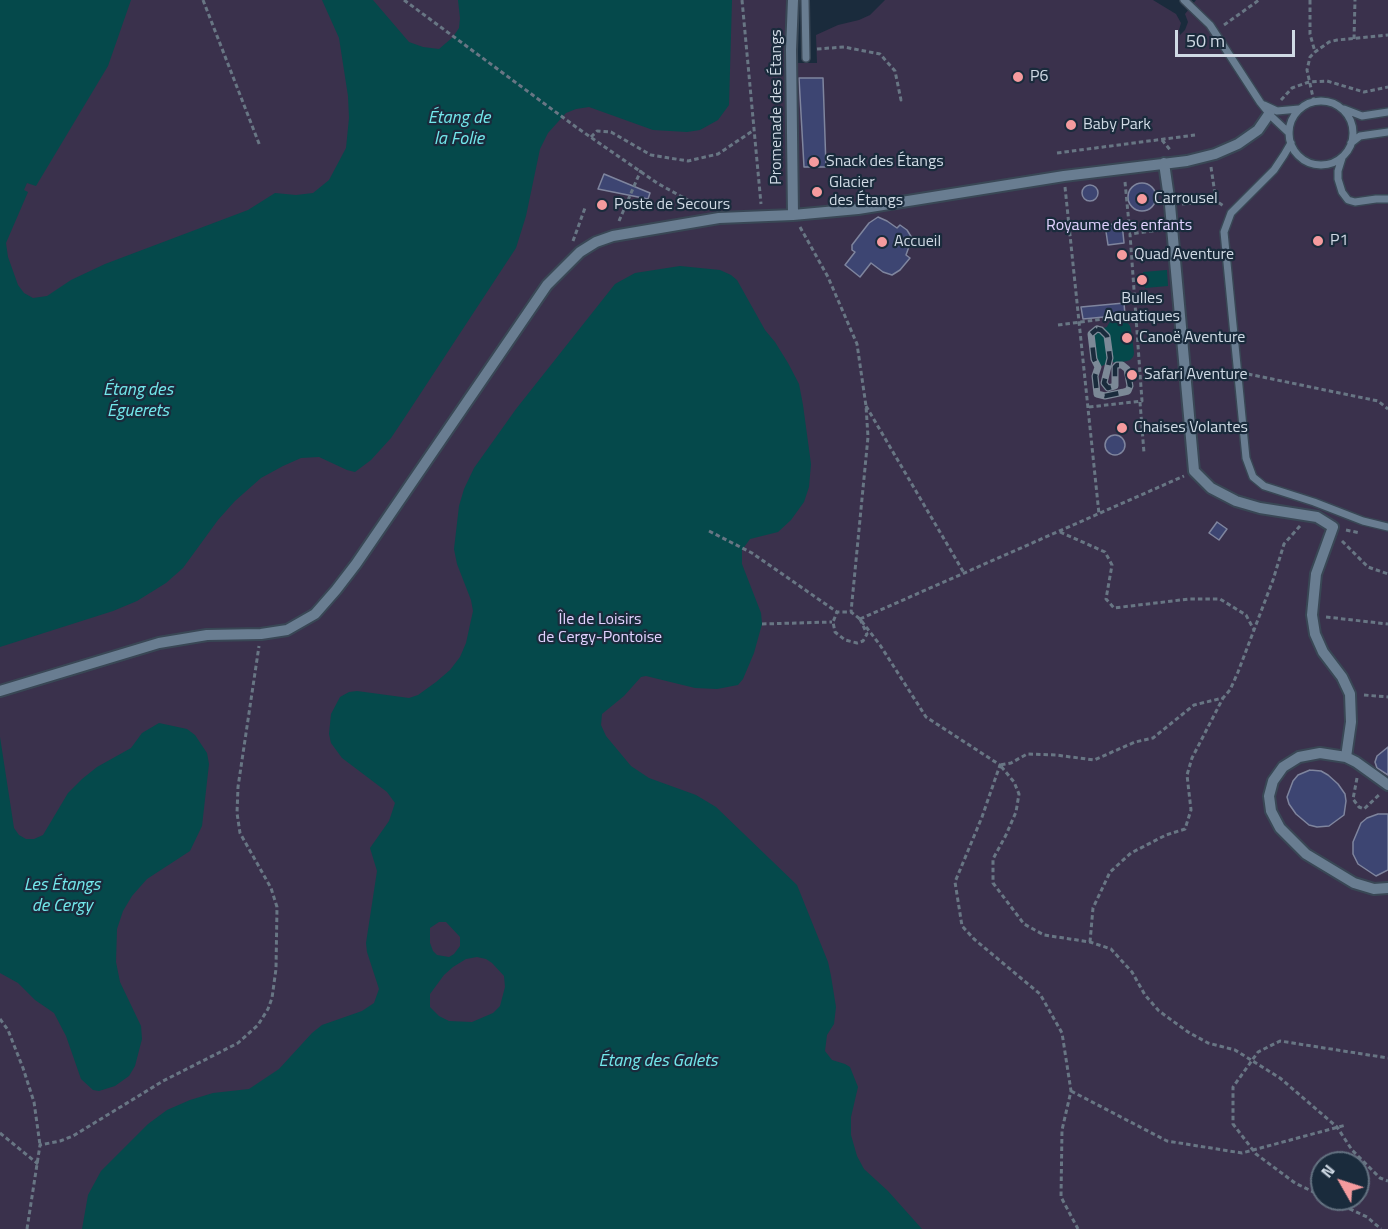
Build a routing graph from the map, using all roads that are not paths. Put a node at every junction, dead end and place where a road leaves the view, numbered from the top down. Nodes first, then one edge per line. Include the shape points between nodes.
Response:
1 (793, 0) edge
2 (806, 0) edge
3 (1184, 0) edge
4 (806, 58) dead end
5 (1336, 105) junction
6 (1300, 109) junction
7 (1271, 112) junction
8 (1388, 112) edge
9 (1388, 132) edge
10 (1289, 133) junction
11 (1291, 143) junction
12 (1350, 145) junction
13 (1345, 153) junction
14 (1164, 164) junction
15 (1388, 200) edge
16 (793, 215) junction
17 (1388, 527) edge
18 (0, 691) edge
19 (1346, 757) junction
20 (1385, 789) edge
21 (1388, 888) edge

1 - 16 street, Promenade des Étangs
2 - 4 lane, Promenade des Étangs
3 - 7 lane via 1215,31 1260,102
5 - 6 lane via 1314,102
5 - 8 lane via 1362,116
5 - 12 lane via 1350,122
6 - 7 lane
6 - 10 lane
7 - 10 lane
7 - 14 street via 1253,135 1228,149
9 - 12 lane via 1360,136
10 - 11 lane
11 - 13 lane via 1300,157 1316,164 1329,164
11 - 17 lane via 1279,164 1235,209 1225,225 1246,458 1257,481
12 - 13 lane
13 - 15 lane via 1338,179 1345,197 1355,202
14 - 16 street
14 - 19 street via 1194,471 1211,488 1236,501 1317,517 1333,527 1316,574 1312,615 1323,652 1350,694
16 - 18 street via 719,218 613,236 580,252 533,304 336,590 308,619 286,630 261,634 207,635 170,641
19 - 20 street
19 - 21 street via 1320,753 1290,761 1270,787 1272,811 1286,835 1316,861 1354,884 1374,890

